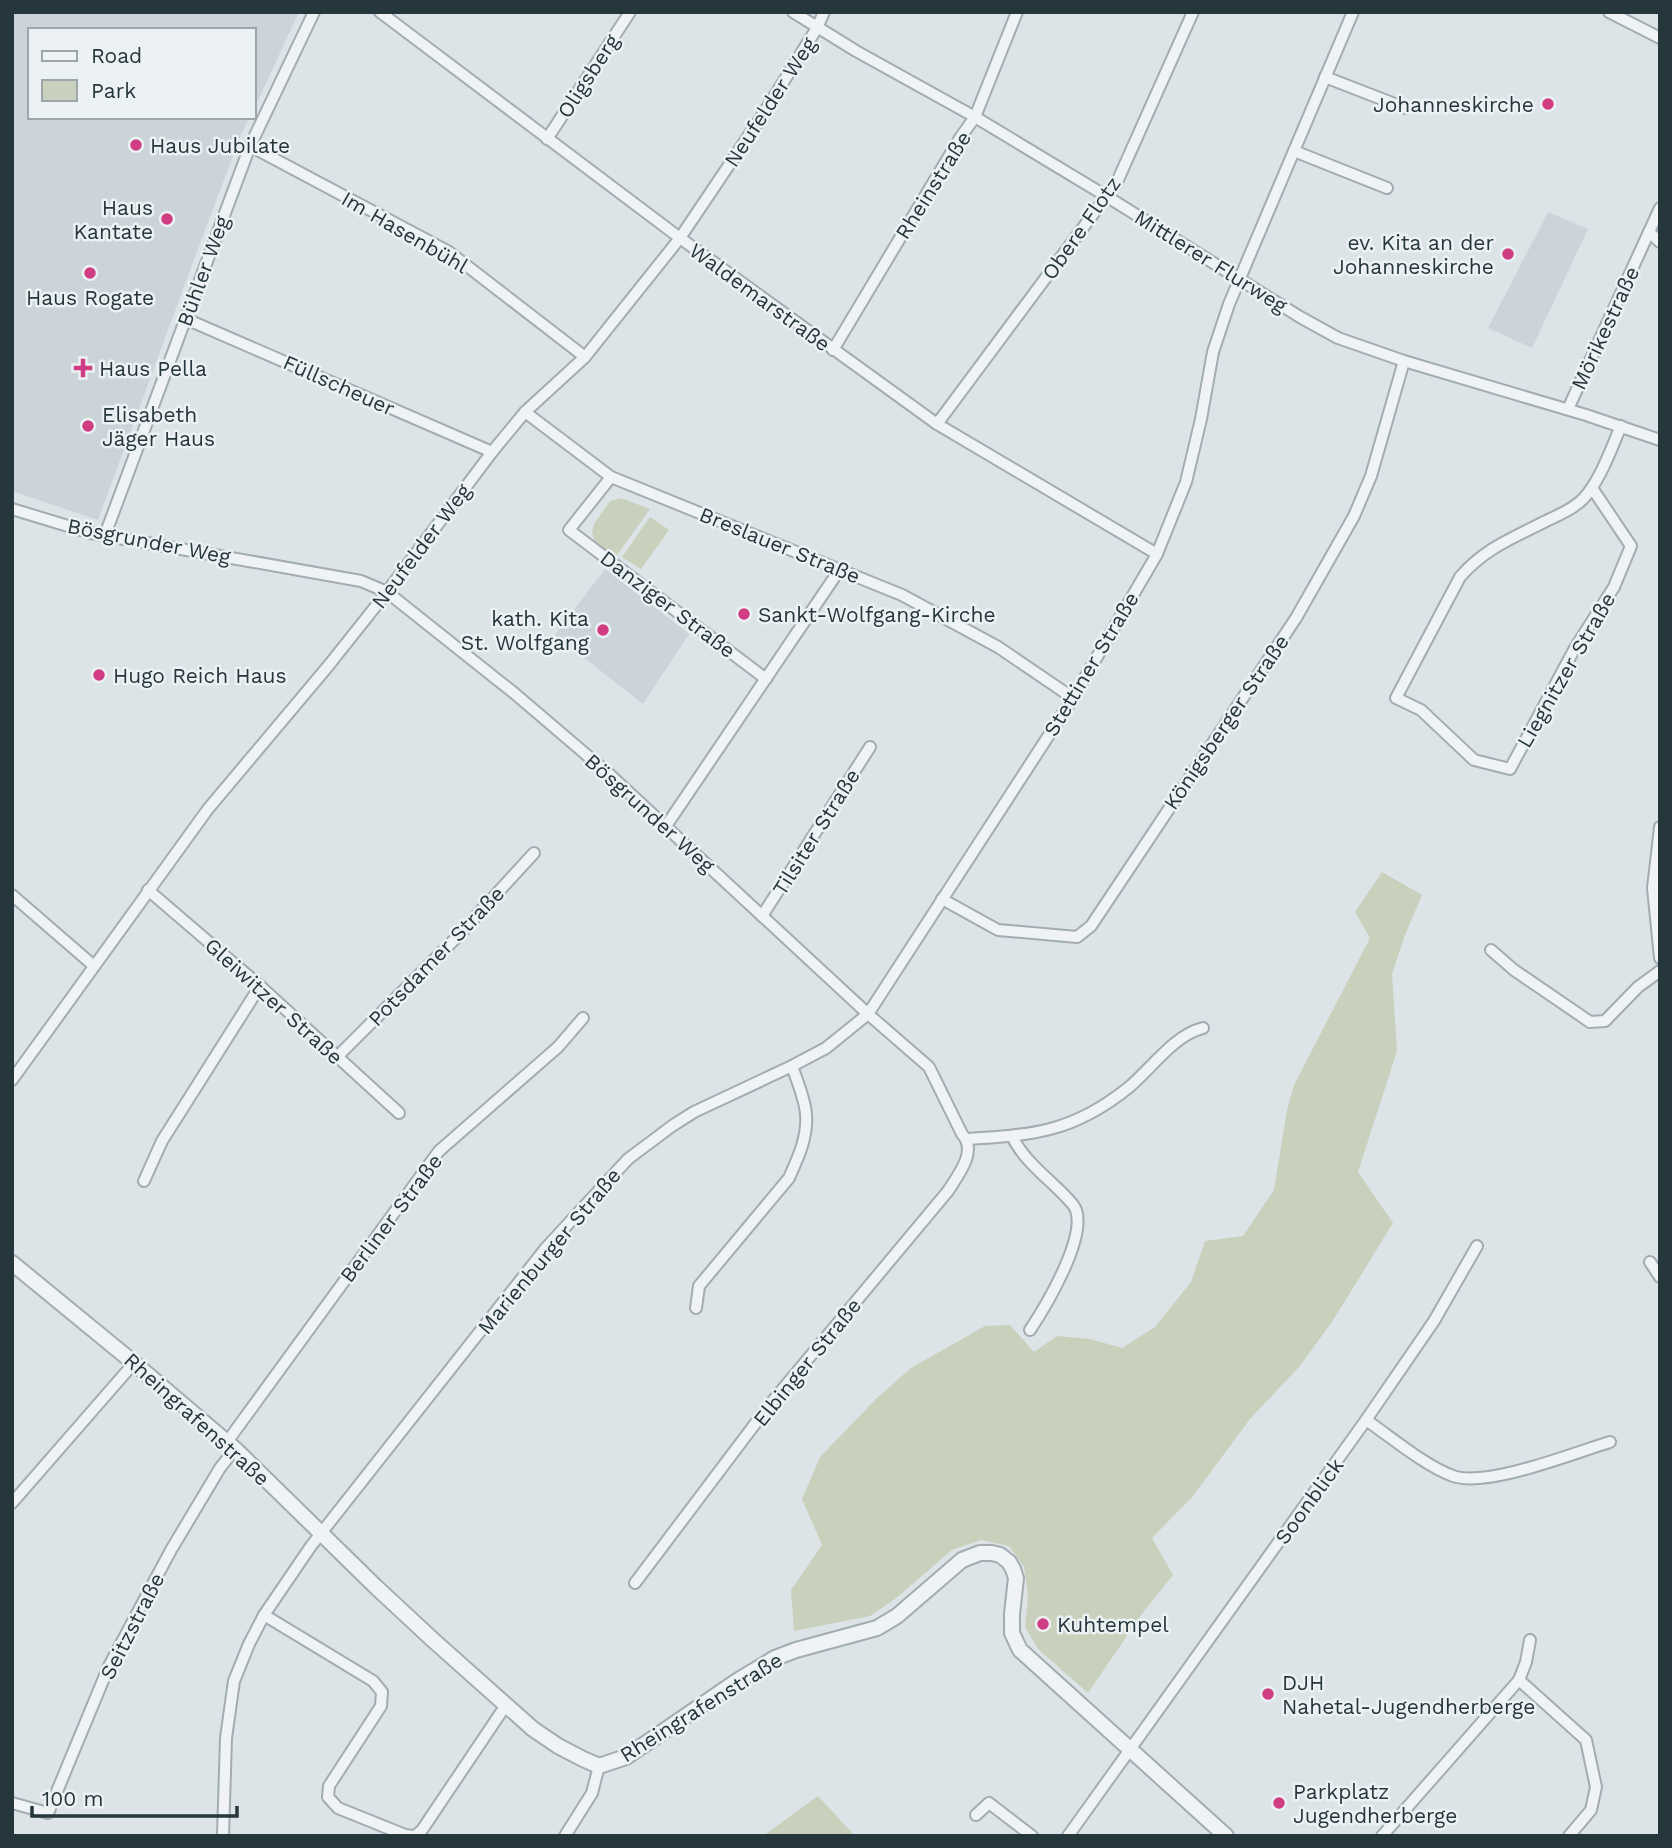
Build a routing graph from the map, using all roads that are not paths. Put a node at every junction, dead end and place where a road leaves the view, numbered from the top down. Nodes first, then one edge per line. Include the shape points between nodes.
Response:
1 (314, 12) edge
2 (380, 12) edge
3 (630, 12) edge
4 (793, 12) edge
5 (824, 12) edge
6 (1017, 12) edge
7 (1193, 12) edge
8 (1353, 12) edge
9 (1609, 12) edge
10 (817, 28) junction
11 (1660, 38) edge
12 (1325, 77) junction
13 (1405, 108) dead end
14 (975, 117) junction
15 (547, 139) junction
16 (250, 146) junction
17 (1294, 151) junction
18 (1387, 188) dead end
19 (1107, 196) junction
20 (1660, 208) edge
21 (1649, 233) junction
22 (680, 238) junction
23 (1660, 242) edge
24 (1240, 280) junction
25 (186, 318) junction
26 (832, 350) junction
27 (585, 357) junction
28 (1404, 361) junction
29 (1568, 409) junction
30 (525, 412) junction
31 (937, 424) junction
32 (1621, 426) junction
33 (1660, 440) edge
34 (492, 452) junction
35 (611, 477) junction
36 (1592, 488) junction
37 (12, 509) edge
38 (105, 535) junction
39 (1157, 554) junction
40 (840, 569) junction
41 (387, 592) junction
42 (766, 679) junction
43 (1073, 698) junction
44 (870, 747) dead end
45 (666, 826) junction
46 (1660, 827) edge
47 (534, 853) dead end
48 (148, 890) junction
49 (12, 895) edge
50 (942, 899) junction
51 (762, 916) junction
52 (1491, 950) dead end
53 (1660, 958) edge
54 (93, 966) junction
55 (1660, 971) edge
56 (260, 986) junction
57 (869, 1014) junction
58 (583, 1018) dead end
59 (1203, 1028) dead end
60 (337, 1057) junction
61 (792, 1066) junction
62 (12, 1080) edge
63 (399, 1113) dead end
64 (1012, 1136) junction
65 (967, 1139) junction
66 (144, 1181) dead end
67 (1477, 1246) dead end
68 (1650, 1262) dead end
69 (12, 1264) edge
70 (1660, 1277) edge
71 (696, 1308) dead end
72 (1030, 1330) dead end
73 (134, 1363) junction
74 (1366, 1420) junction
75 (1610, 1442) dead end
76 (231, 1446) junction
77 (12, 1503) edge
78 (321, 1533) junction
79 (635, 1583) dead end
80 (264, 1615) junction
81 (1530, 1640) dead end
82 (1519, 1680) junction
83 (506, 1705) junction
84 (1131, 1750) junction
85 (599, 1766) junction
86 (12, 1803) edge
87 (976, 1815) dead end
88 (223, 1836) edge
89 (414, 1836) edge
90 (565, 1836) edge
91 (1032, 1836) edge
92 (1068, 1836) edge
93 (1226, 1836) edge
94 (1382, 1836) edge
95 (1569, 1836) edge

1 - 16 street, Bühler Weg
2 - 15 street, Waldemarstraße
3 - 15 street, Oligsberg
4 - 10 street, Mittlerer Flurweg
5 - 10 street, Neufelder Weg
6 - 14 street, Rheinstraße
7 - 19 street, Obere Flotz
8 - 12 street, Stettiner Straße
9 - 11 street
10 - 14 street, Mittlerer Flurweg
10 - 22 street, Neufelder Weg
12 - 13 street
12 - 17 street, Stettiner Straße
14 - 19 street, Mittlerer Flurweg
14 - 26 street, Rheinstraße
15 - 22 street, Waldemarstraße
16 - 25 street, Bühler Weg
16 - 27 street, Im Hasenbühl via 449,252
17 - 18 street
17 - 24 street, Stettiner Straße
19 - 24 street, Mittlerer Flurweg
19 - 31 street, Obere Flotz
20 - 21 street, Mörikestraße
21 - 23 street
21 - 29 street, Mörikestraße
22 - 26 street, Waldemarstraße
22 - 27 street, Neufelder Weg
24 - 28 street, Mittlerer Flurweg via 1338,338
24 - 39 street, Stettiner Straße via 1213,352 1186,482
25 - 34 street, Füllscheuer
25 - 38 street, Bühler Weg
26 - 31 street, Waldemarstraße
27 - 30 street, Neufelder Weg
28 - 29 street, Mittlerer Flurweg
28 - 50 street, Königsberger Straße via 1371,476 1354,516 1296,618 1091,926 1077,937 998,930
29 - 32 street, Mittlerer Flurweg
30 - 34 street, Neufelder Weg
30 - 35 street, Breslauer Straße
31 - 39 street, Waldemarstraße
32 - 33 street, Mittlerer Flurweg
32 - 36 street
34 - 41 street, Neufelder Weg
35 - 40 street, Breslauer Straße
35 - 42 street, Danziger Straße via 569,530
36 - 36 street, Liegnitzer Straße via 1631,546 1614,587 1575,648 1510,769 1474,760 1421,710 1396,698 1471,564 1572,507
37 - 38 street, Bösgrunder Weg
38 - 41 street, Bösgrunder Weg via 361,581
39 - 43 street, Stettiner Straße
40 - 42 street
40 - 43 street, Breslauer Straße via 902,595 998,647
41 - 45 street, Bösgrunder Weg via 514,693
41 - 48 street, Neufelder Weg
42 - 45 street
43 - 50 street, Stettiner Straße
44 - 51 street, Tilsiter Straße
45 - 51 street, Bösgrunder Weg
46 - 53 street via 1653,888
47 - 60 street, Potsdamer Straße
48 - 54 street, Neufelder Weg
48 - 56 street, Gleiwitzer Straße
49 - 54 street
50 - 57 street, Stettiner Straße
51 - 57 street, Bösgrunder Weg
52 - 55 street via 1590,1022 1605,1021
54 - 62 street, Neufelder Weg
56 - 60 street, Gleiwitzer Straße
56 - 66 street via 162,1141
57 - 61 street, Marienburger Straße via 826,1048
57 - 65 street, Bösgrunder Weg via 929,1067
58 - 76 street, Berliner Straße via 558,1047 439,1151
59 - 64 street via 1185,1035 1128,1087 1084,1117 1042,1132
60 - 63 street, Gleiwitzer Straße
61 - 71 street via 806,1114 796,1161 789,1178 699,1286
61 - 78 street, Marienburger Straße via 671,1125 628,1159 545,1249
64 - 65 street
64 - 72 street via 1020,1151 1072,1203 1077,1215 1075,1237 1057,1287
65 - 79 street, Elbinger Straße via 968,1156 948,1192 767,1408
67 - 74 street, Soonblick via 1434,1321
68 - 70 street
69 - 73 street, Rheingrafenstraße
73 - 76 street, Rheingrafenstraße
73 - 77 street
74 - 75 street via 1442,1472 1463,1479 1489,1478
74 - 84 street, Soonblick
76 - 78 street, Rheingrafenstraße
76 - 86 street, Seitzstraße via 109,1666 48,1813
78 - 80 street, Marienburger Straße
78 - 83 street, Rheingrafenstraße
80 - 88 street, Marienburger Straße via 234,1681 226,1738
80 - 89 street via 373,1681 382,1692 381,1706 329,1786 328,1797 338,1808
81 - 82 street
82 - 94 street
82 - 95 street via 1586,1740 1596,1787 1591,1810
83 - 85 street, Rheingrafenstraße via 558,1746
83 - 89 street
84 - 85 street, Rheingrafenstraße via 1020,1650 1012,1633 1013,1569 1000,1555 980,1553 962,1560 886,1623 775,1658 626,1757
84 - 92 street, Soonblick
84 - 93 street, Rheingrafenstraße
85 - 90 street via 592,1793
87 - 91 street via 989,1803

